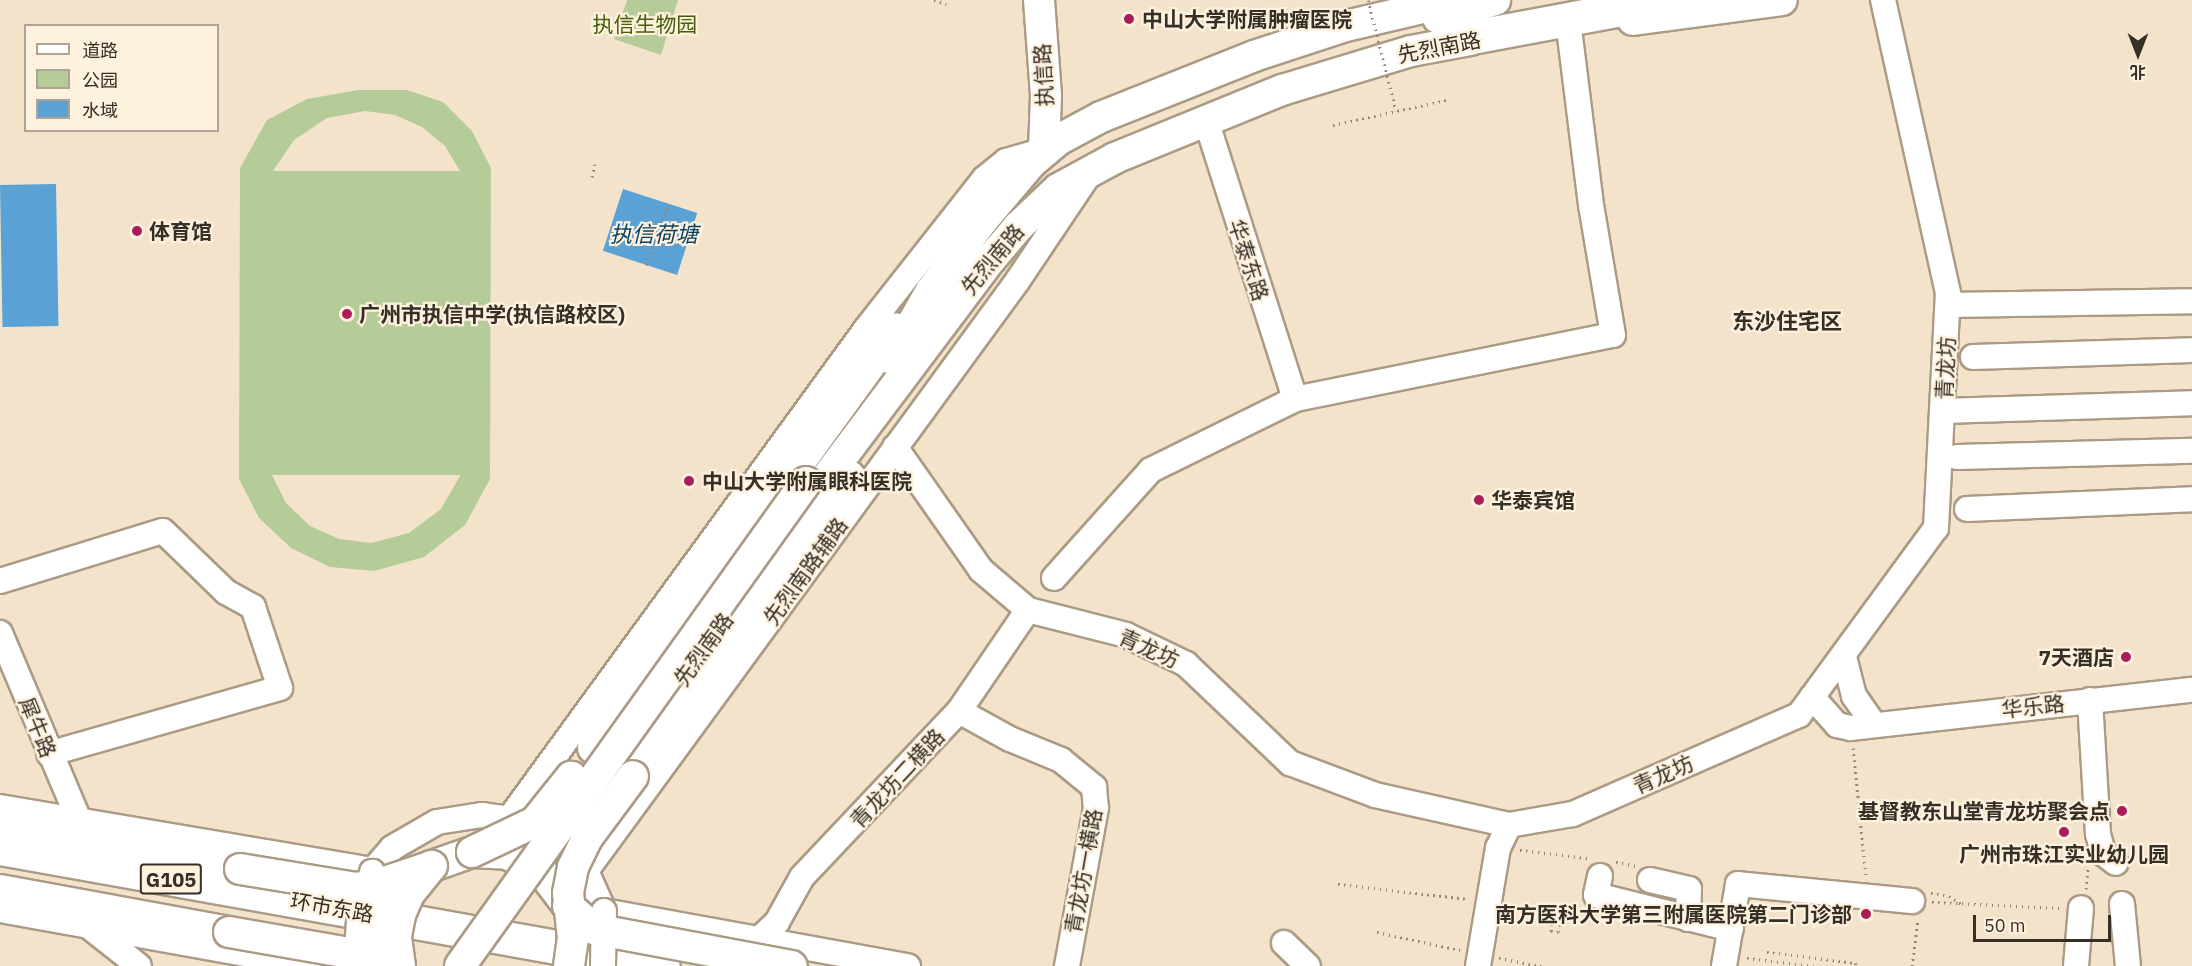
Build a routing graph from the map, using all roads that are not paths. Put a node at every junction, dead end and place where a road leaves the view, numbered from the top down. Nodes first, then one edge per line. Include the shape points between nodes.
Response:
1 (1039, 0) edge
2 (1456, 0) edge
3 (1495, 0) edge
4 (1669, 0) edge
5 (1782, 0) edge
6 (1883, 0) edge
7 (1569, 28) junction
8 (1445, 42) junction
9 (1206, 120) junction
10 (1044, 150) junction
11 (1094, 169) junction
12 (932, 291) junction
13 (2192, 301) edge
14 (1948, 305) junction
15 (942, 320) junction
16 (899, 349) junction
17 (2192, 350) edge
18 (1973, 357) dead end
19 (1295, 399) junction
20 (2192, 403) edge
21 (1942, 411) junction
22 (895, 447) junction
23 (2192, 451) edge
24 (1957, 457) dead end
25 (812, 486) junction
26 (2192, 499) edge
27 (1967, 509) dead end
28 (1054, 578) dead end
29 (0, 581) edge
30 (1028, 610) junction
31 (0, 633) edge
32 (1844, 657) junction
33 (2192, 690) edge
34 (1812, 697) junction
35 (2090, 700) junction
36 (959, 711) junction
37 (1862, 726) junction
38 (592, 748) junction
39 (49, 754) junction
40 (633, 776) junction
41 (0, 807) edge
42 (509, 819) junction
43 (79, 820) junction
44 (1509, 825) junction
45 (0, 827) edge
46 (0, 848) edge
47 (472, 852) junction
48 (2116, 862) dead end
49 (593, 863) junction
50 (432, 866) junction
51 (0, 869) edge
52 (1600, 876) dead end
53 (373, 878) junction
54 (1650, 880) dead end
55 (0, 890) edge
56 (1920, 904) road end
57 (2122, 904) dead end
58 (568, 906) junction
59 (2081, 908) road end
60 (0, 910) edge
61 (1688, 919) junction
62 (599, 920) junction
63 (89, 926) junction
64 (1731, 929) junction
65 (759, 939) junction
66 (1284, 944) dead end
67 (476, 956) edge
68 (1725, 961) edge
69 (364, 963) edge
70 (139, 966) edge
71 (310, 966) edge
72 (400, 966) edge
73 (558, 966) edge
74 (569, 966) edge
75 (583, 966) edge
76 (603, 966) edge
77 (663, 966) edge
78 (792, 966) edge
79 (908, 966) edge
80 (1067, 966) edge
81 (1308, 966) edge
82 (1478, 966) edge
83 (2076, 966) edge
84 (2128, 966) edge

1 - 10 main road, 执信路 via 1046,95
2 - 10 main road, 先烈南路 via 1346,26 1254,56 1101,117
3 - 16 main road, 先烈南路 via 1331,51 1186,108 1070,163 1010,210
4 - 8 highway
5 - 7 main road, 先烈南路
6 - 14 street, 青龙坊
7 - 8 main road, 先烈南路
7 - 19 street via 1590,205 1613,335
8 - 9 main road, 先烈南路 via 1320,77
9 - 11 main road, 先烈南路
9 - 19 street, 华泰东路
10 - 12 main road, 先烈南路 via 981,221
10 - 42 street via 1006,160 985,178 873,320
11 - 15 main road, 先烈南路 via 1038,205
11 - 22 street, 先烈南路辅路
12 - 16 main road, 先烈南路
12 - 38 main road via 878,351
13 - 14 street
14 - 21 street, 青龙坊
15 - 25 main road, 先烈南路
15 - 40 main road via 914,384
16 - 25 main road, 先烈南路
17 - 18 street
19 - 28 street via 1151,470
20 - 21 street
21 - 32 street, 青龙坊 via 1936,528
22 - 30 street, 青龙坊 via 981,570
22 - 49 street, 先烈南路辅路
23 - 24 street
25 - 67 main road, 先烈南路, bridge
26 - 27 street
29 - 39 street via 163,531 226,592 253,607 280,688
30 - 36 street, 青龙坊二横路
30 - 44 street, 青龙坊 via 1126,635 1186,664 1290,763 1375,795
31 - 39 street, 犀牛路
32 - 34 street, 青龙坊
32 - 37 street
33 - 35 street, 华乐路
34 - 37 street via 1838,725
34 - 44 street, 青龙坊 via 1799,715 1573,814
35 - 37 street, 华乐路
35 - 48 street via 2098,834 2103,853
36 - 65 street, 青龙坊二横路 via 802,878 777,922
36 - 80 street, 青龙坊一横路 via 1010,739 1061,760 1094,786 1096,808
38 - 40 street
38 - 47 main road, bridge via 535,822
39 - 43 street, 犀牛路
40 - 58 main road, bridge via 579,853 570,880
41 - 43 street
42 - 49 street, bridge
42 - 53 street via 482,815 437,822 392,848
43 - 53 street
44 - 82 street via 1498,848
45 - 53 main road, bridge via 356,888
46 - 77 highway, 环市东路 / G105
47 - 50 main road
47 - 58 main road, bridge via 507,854 533,866 556,887
49 - 62 street
50 - 53 main road, bridge
50 - 72 main road, bridge via 409,894 400,915 396,936
51 - 73 highway, 环市东路 / G105
52 - 61 street via 1596,895 1682,914
53 - 69 street, bridge via 383,905 376,945
54 - 61 street via 1689,889
55 - 69 main road, bridge via 229,932
56 - 64 street via 1738,884
57 - 84 street
58 - 62 main road, bridge
58 - 74 main road, bridge via 573,938
59 - 83 street
60 - 63 street
61 - 64 street
62 - 65 street
62 - 75 street
62 - 76 street, bridge
62 - 78 main road, bridge
63 - 70 street
63 - 71 street
64 - 68 street
65 - 79 street
66 - 81 street

